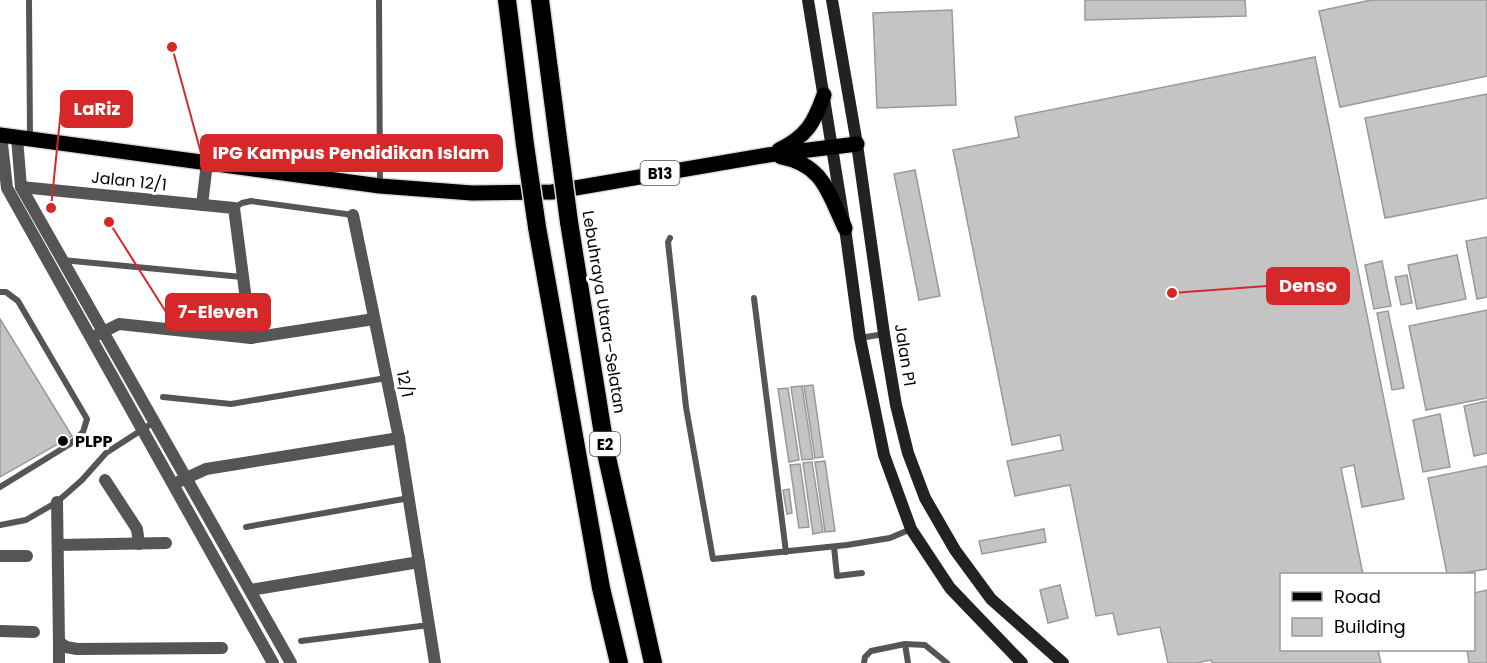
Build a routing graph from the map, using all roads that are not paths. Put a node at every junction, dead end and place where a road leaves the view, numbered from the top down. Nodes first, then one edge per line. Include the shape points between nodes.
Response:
1 (29, 0) edge
2 (379, 0) edge
3 (507, 0) edge
4 (540, 0) edge
5 (808, 0) edge
6 (832, 0) edge
7 (824, 95) junction
8 (1, 135) edge
9 (23, 138) junction
10 (857, 144) junction
11 (832, 147) junction
12 (768, 155) junction
13 (207, 163) junction
14 (380, 186) junction
15 (21, 187) junction
16 (202, 205) junction
17 (234, 208) junction
18 (353, 215) joint
19 (845, 228) junction
20 (670, 238) dead end
21 (62, 260) junction
22 (243, 277) junction
23 (0, 292) edge
24 (754, 298) dead end
25 (374, 319) junction
26 (103, 332) junction
27 (884, 334) junction
28 (91, 338) junction
29 (251, 338) junction
30 (860, 338) junction
31 (387, 377) junction
32 (163, 397) dead end
33 (154, 422) junction
34 (142, 429) junction
35 (399, 438) junction
36 (186, 478) junction
37 (105, 480) dead end
38 (173, 484) junction
39 (0, 488) edge
40 (409, 498) junction
41 (57, 502) junction
42 (0, 525) edge
43 (246, 527) dead end
44 (911, 529) junction
45 (166, 543) dead end
46 (139, 544) junction
47 (58, 545) junction
48 (834, 547) junction
49 (786, 552) junction
50 (0, 556) edge
51 (27, 556) dead end
52 (419, 562) junction
53 (862, 573) dead end
54 (250, 590) junction
55 (429, 625) junction
56 (0, 631) edge
57 (34, 632) dead end
58 (301, 641) dead end
59 (58, 642) junction
60 (905, 644) junction
61 (222, 648) dead end
62 (58, 663) edge
63 (273, 663) edge
64 (291, 663) edge
65 (435, 663) edge
66 (619, 663) edge
67 (653, 663) edge
68 (864, 663) edge
69 (908, 663) edge
70 (946, 663) edge
71 (1022, 663) edge
72 (1063, 663) edge

1 - 9 lane
2 - 14 lane
3 - 66 highway, E2, bridge via 537,227 601,588
4 - 67 highway, Lebuhraya Utara–Selatan / E2, bridge via 569,222 606,453
5 - 7 main road
6 - 10 main road, Jalan P1
7 - 11 main road
7 - 12 main road via 810,128 793,143
8 - 9 main road, B13
8 - 28 street via 7,188
9 - 13 main road, B13
9 - 15 street
10 - 11 main road, B13
10 - 27 main road, Jalan P1
11 - 12 main road, B13
11 - 19 main road
12 - 14 main road, B13 via 552,192 472,193
12 - 19 main road via 803,163 816,172
13 - 14 main road, B13
13 - 16 street
15 - 16 street, Jalan 12/1
15 - 21 street
16 - 17 street, Jalan 12/1
17 - 18 lane via 251,201
17 - 22 street
18 - 25 street, 12/1
19 - 30 main road
20 - 49 lane via 686,407 713,560
21 - 22 lane
21 - 26 street
22 - 29 street
23 - 39 lane via 18,301 87,419 82,432 70,444
24 - 49 lane
25 - 29 street
25 - 31 street, 12/1
26 - 28 street
26 - 29 street via 119,324
26 - 33 street
27 - 30 lane
27 - 72 main road, Jalan P1 via 896,405 925,498 991,599
28 - 34 street
30 - 44 main road via 884,455
31 - 32 lane via 231,404
31 - 35 street, 12/1
33 - 34 lane
33 - 36 street
34 - 38 street
34 - 41 lane via 106,453
35 - 36 street via 206,469
35 - 40 street, 12/1
36 - 38 street
36 - 54 street
37 - 46 street via 137,530
38 - 63 street
40 - 43 lane
40 - 52 street, 12/1
41 - 42 lane via 26,520
41 - 47 street
44 - 48 lane via 890,538
44 - 71 main road via 950,588
45 - 46 street
46 - 47 street
47 - 59 street
48 - 49 lane
48 - 53 lane via 837,576
50 - 51 street
52 - 54 street
52 - 55 street, 12/1
54 - 64 street
55 - 58 lane
55 - 65 street, 12/1
56 - 57 street
59 - 61 street via 77,649
59 - 62 street
60 - 68 lane via 871,651
60 - 69 lane
60 - 70 lane via 925,645

